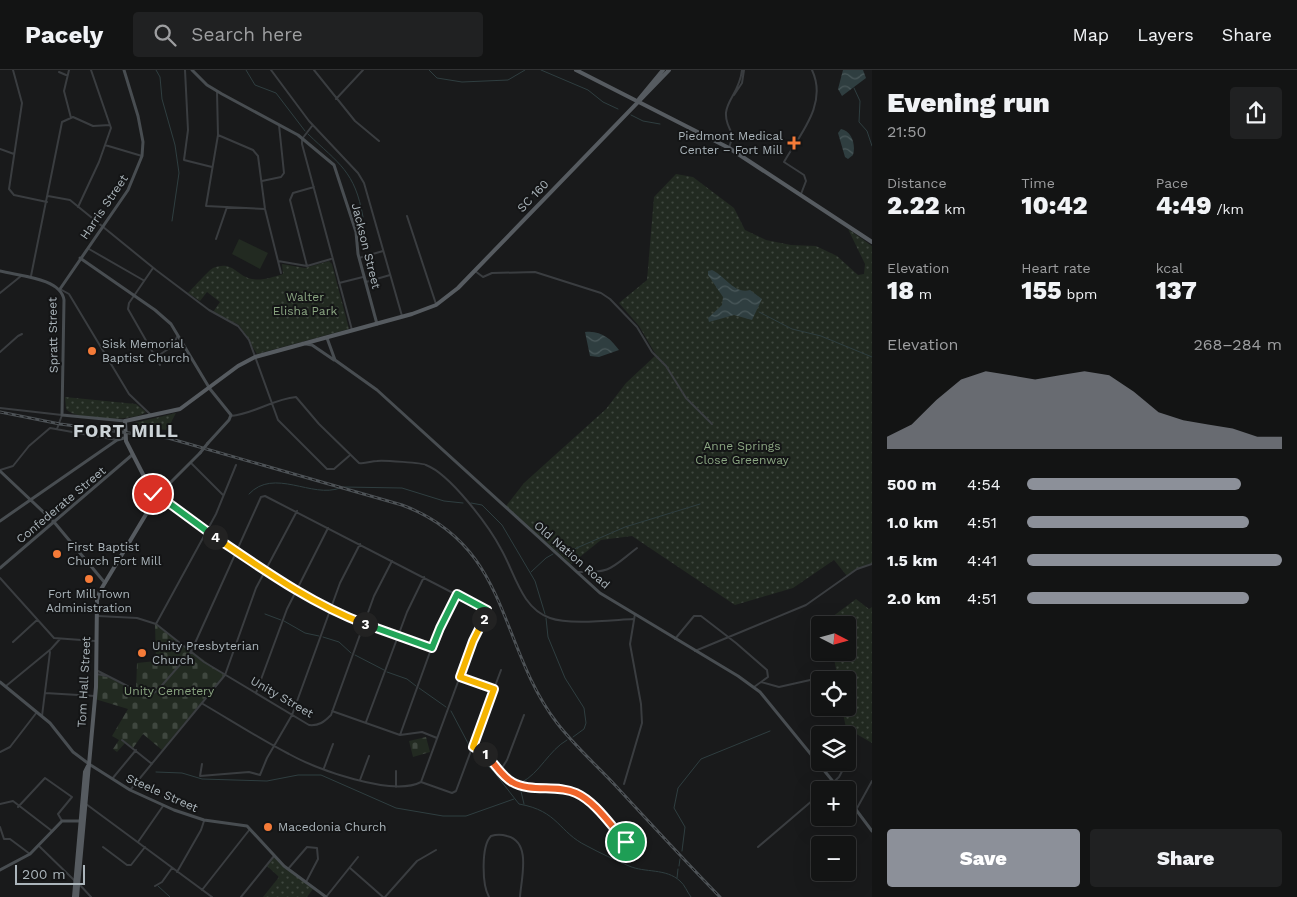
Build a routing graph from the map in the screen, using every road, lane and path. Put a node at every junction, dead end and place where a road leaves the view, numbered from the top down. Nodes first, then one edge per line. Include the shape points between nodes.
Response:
1 (13, 70) edge
2 (69, 70) edge
3 (91, 70) edge
4 (124, 70) edge
5 (185, 70) edge
6 (192, 70) edge
7 (271, 70) edge
8 (314, 70) edge
9 (357, 70) edge
10 (363, 70) edge
11 (576, 70) edge
12 (663, 70) edge
13 (669, 70) edge
14 (812, 70) edge
15 (59, 72) dead end
16 (743, 72) edge
17 (359, 73) junction
18 (66, 75) junction
19 (217, 92) junction
20 (336, 100) junction
21 (638, 101) junction
22 (71, 118) junction
23 (278, 124) junction
24 (312, 125) junction
25 (110, 126) junction
26 (218, 135) junction
27 (302, 139) junction
28 (379, 141) dead end
29 (106, 145) junction
30 (729, 148) junction
31 (0, 149) edge
32 (14, 154) junction
33 (142, 156) junction
34 (213, 167) junction
35 (262, 181) junction
36 (314, 187) junction
37 (801, 194) junction
38 (48, 196) junction
39 (47, 202) junction
40 (78, 207) junction
41 (227, 207) junction
42 (265, 209) junction
43 (407, 216) dead end
44 (102, 226) junction
45 (216, 240) dead end
46 (872, 242) edge
47 (87, 247) junction
48 (384, 251) junction
49 (80, 258) junction
50 (359, 258) junction
51 (332, 259) junction
52 (278, 261) junction
53 (307, 266) junction
54 (153, 268) junction
55 (0, 271) edge
56 (475, 271) junction
57 (281, 273) dead end
58 (390, 274) junction
59 (21, 276) junction
60 (364, 276) junction
61 (31, 278) junction
62 (144, 281) junction
63 (366, 282) junction
64 (339, 283) junction
65 (60, 289) junction
66 (0, 293) edge
67 (134, 295) junction
68 (436, 305) junction
69 (402, 317) junction
70 (377, 324) junction
71 (352, 330) junction
72 (22, 334) dead end
73 (179, 335) junction
74 (327, 338) junction
75 (306, 344) junction
76 (0, 352) edge
77 (155, 357) junction
78 (255, 357) junction
79 (335, 360) junction
80 (160, 365) dead end
81 (210, 389) junction
82 (272, 403) junction
83 (0, 408) edge
84 (62, 408) junction
85 (62, 415) junction
86 (152, 416) junction
87 (231, 416) junction
88 (74, 417) junction
89 (125, 421) junction
90 (712, 424) dead end
91 (57, 430) junction
92 (124, 438) junction
93 (117, 440) junction
94 (132, 455) junction
95 (350, 455) junction
96 (191, 463) junction
97 (236, 465) dead end
98 (0, 471) edge
99 (223, 495) junction
100 (157, 496) junction
101 (31, 499) junction
102 (296, 511) junction
103 (0, 521) edge
104 (54, 522) junction
105 (328, 527) junction
106 (205, 530) junction
107 (360, 544) junction
108 (637, 548) dead end
109 (235, 551) junction
110 (392, 561) junction
111 (872, 564) edge
112 (0, 568) edge
113 (265, 572) junction
114 (576, 572) junction
115 (424, 577) junction
116 (0, 578) edge
117 (105, 583) junction
118 (296, 592) junction
119 (457, 594) junction
120 (330, 610) junction
121 (634, 614) junction
122 (96, 616) junction
123 (633, 619) junction
124 (37, 620) junction
125 (364, 623) junction
126 (156, 624) junction
127 (398, 635) junction
128 (728, 636) junction
129 (60, 639) junction
130 (675, 639) junction
131 (96, 641) junction
132 (13, 642) dead end
133 (432, 648) junction
134 (51, 649) junction
135 (695, 651) junction
136 (191, 652) junction
137 (501, 670) dead end
138 (96, 672) junction
139 (225, 675) junction
140 (460, 677) junction
141 (811, 680) edge
142 (0, 682) edge
143 (761, 682) junction
144 (6, 686) junction
145 (754, 687) junction
146 (494, 689) junction
147 (45, 693) junction
148 (256, 693) junction
149 (95, 696) junction
150 (202, 703) junction
151 (332, 711) junction
152 (37, 712) junction
153 (292, 715) junction
154 (524, 715) dead end
155 (42, 716) junction
156 (366, 722) junction
157 (400, 735) junction
158 (438, 738) junction
159 (122, 740) dead end
160 (333, 744) dead end
161 (274, 746) junction
162 (473, 747) junction
163 (136, 750) junction
164 (0, 752) edge
165 (369, 756) dead end
166 (89, 764) junction
167 (152, 764) junction
168 (202, 764) dead end
169 (324, 768) junction
170 (500, 771) junction
171 (396, 772) dead end
172 (112, 780) junction
173 (360, 780) junction
174 (833, 781) edge
175 (872, 781) edge
176 (421, 782) junction
177 (624, 784) dead end
178 (396, 787) junction
179 (130, 790) junction
180 (811, 802) edge
181 (0, 804) edge
182 (86, 804) junction
183 (163, 806) junction
184 (18, 807) junction
185 (856, 810) joint
186 (204, 820) junction
187 (62, 821) junction
188 (82, 821) junction
189 (0, 827) edge
190 (250, 829) junction
191 (872, 830) edge
192 (52, 831) junction
193 (138, 842) junction
194 (626, 842) dead end
195 (39, 846) junction
196 (103, 847) dead end
197 (145, 847) junction
198 (758, 847) dead end
199 (436, 850) dead end
200 (30, 854) junction
201 (274, 855) junction
202 (358, 857) dead end
203 (172, 868) junction
204 (350, 868) junction
205 (288, 869) junction
206 (0, 870) edge
207 (177, 872) junction
208 (77, 882) junction
209 (306, 882) junction
210 (155, 886) dead end
211 (202, 890) junction
212 (75, 897) edge
213 (91, 897) edge
214 (212, 897) edge
215 (241, 897) edge
216 (326, 897) edge
217 (384, 897) edge
218 (489, 897) edge
219 (520, 897) edge

1 - 32 street via 22,103
2 - 18 street
3 - 25 street
4 - 33 street, Harris Street via 138,116
5 - 34 street via 188,130 184,160
6 - 19 street, Jackson Street
7 - 24 street
8 - 20 street
9 - 17 street
10 - 17 street
11 - 21 main road
12 - 21 main road, SC 160
13 - 21 main road, SC 160
14 - 37 street via 817,93 814,110 784,162 804,175 806,181
15 - 18 street
16 - 30 street via 724,116 733,135
17 - 20 street
18 - 22 street via 64,91
19 - 23 street, Jackson Street
19 - 26 street
20 - 28 street via 354,121
21 - 30 main road
21 - 56 main road, SC 160 / SC 160
22 - 25 street via 94,126
22 - 38 street via 62,122 60,128
23 - 27 street, Jackson Street
23 - 35 street via 284,172 281,177
24 - 27 street
24 - 48 street via 364,183
25 - 29 street
26 - 34 street
26 - 35 street via 256,153
27 - 36 street
27 - 50 street, Jackson Street via 334,166 356,232
29 - 33 street
29 - 40 street
30 - 37 main road
31 - 32 street
32 - 39 street via 8,186 10,192
33 - 44 street, Harris Street via 128,190
34 - 41 street via 206,206
35 - 42 street
36 - 51 street
36 - 53 street via 293,193 290,200
37 - 46 main road
38 - 39 street
38 - 40 street via 70,200
39 - 61 street
40 - 44 street
41 - 42 street
41 - 45 street
42 - 52 street
43 - 68 street
44 - 47 street, Harris Street
44 - 54 street
47 - 49 street, Harris Street
47 - 62 street
48 - 50 street
48 - 58 street
49 - 65 street, Harris Street
49 - 67 street
50 - 60 street, Jackson Street
51 - 53 street
51 - 64 street
52 - 53 street
52 - 57 street
54 - 62 street
54 - 78 street via 209,310 238,326 249,340
55 - 59 street, Spratt Street
56 - 68 main road, SC 160 / SC 160
56 - 90 street via 483,276 535,272 600,292 637,326 686,398
58 - 63 street
58 - 69 street
59 - 61 street, Spratt Street
59 - 66 street
60 - 63 street, Jackson Street
60 - 64 street
61 - 65 street, Spratt Street
62 - 67 street
63 - 70 street, Jackson Street
64 - 71 street
65 - 84 street, Spratt Street via 64,300
65 - 86 street via 69,294 129,394
67 - 73 street via 163,316
67 - 77 street via 129,303 130,313
68 - 69 main road, SC 160
69 - 70 main road, SC 160
70 - 71 main road, SC 160
71 - 74 main road, SC 160
72 - 76 street
73 - 77 street via 173,346
73 - 81 street
74 - 75 main road, SC 160
74 - 79 street
75 - 78 main road, SC 160
75 - 79 street, Old Nation Road
77 - 80 street
78 - 81 main road, SC 160 via 238,366
78 - 82 street
79 - 114 street, Old Nation Road via 377,390
81 - 86 main road, SC 160 via 180,409
81 - 87 street
82 - 87 street via 249,414
82 - 95 street via 299,399
82 - 95 street via 278,420 327,469 334,469
83 - 85 street
84 - 85 street, Spratt Street
84 - 88 street
85 - 88 street
85 - 91 street
86 - 89 main road, SC 160
87 - 96 street, bridge
88 - 89 street
89 - 92 main road
91 - 93 street
91 - 98 street via 50,428 13,466
92 - 93 street
92 - 94 main road
93 - 101 street
94 - 100 main road
94 - 104 street, Confederate Street
95 - 123 street via 363,464 379,460 425,464 443,476 493,534 526,601 544,615 561,620
96 - 99 street
96 - 100 street
97 - 99 street
98 - 101 street
99 - 106 street
100 - 106 street
100 - 117 main road, Tom Hall Street
101 - 103 street
101 - 104 street
102 - 105 street
102 - 109 street via 261,497
102 - 113 street
104 - 112 street, Confederate Street
104 - 117 street
105 - 107 street
105 - 118 street
106 - 109 street
106 - 126 street
107 - 110 street
107 - 120 street
108 - 114 street via 611,569
109 - 113 street
109 - 136 street
110 - 115 street
110 - 125 street
111 - 128 street via 857,569 806,605
113 - 118 street
113 - 139 street via 256,588
114 - 121 street, Old Nation Road via 600,594
115 - 119 street
115 - 127 street
116 - 124 street
117 - 122 main road, Tom Hall Street via 98,597
118 - 120 street
118 - 148 street
119 - 133 street
119 - 140 street via 488,611
120 - 125 street
120 - 153 street
121 - 123 street
121 - 130 street, Old Nation Road
122 - 126 street, Unity Street via 137,618
122 - 131 main road, Tom Hall Street
123 - 177 street via 630,644 642,723
124 - 129 street via 51,636
124 - 132 street
125 - 127 street
125 - 151 street
126 - 136 street, Unity Street
127 - 133 street
127 - 156 street
128 - 130 street via 695,615
128 - 135 street
128 - 143 street via 767,670 769,676
129 - 131 street
129 - 134 street
130 - 135 street, Old Nation Road
131 - 138 main road, Tom Hall Street
133 - 157 street
134 - 144 street
134 - 147 street
135 - 145 street, Old Nation Road
136 - 138 street via 150,696
136 - 139 street, Unity Street
137 - 146 street
138 - 149 main road, Tom Hall Street
139 - 148 street, Unity Street
139 - 150 street
140 - 146 street
140 - 158 street
141 - 143 street via 778,687
142 - 144 street, Steele Street
143 - 145 street
144 - 152 street, Steele Street
145 - 174 street, Old Nation Road
146 - 162 street
147 - 149 street
147 - 155 street
148 - 153 street, Unity Street
149 - 166 main road, Tom Hall Street
150 - 161 street
150 - 167 street
151 - 153 street, Unity Street via 325,721 314,725
151 - 156 street, Unity Street
152 - 155 street, Steele Street
152 - 164 street via 10,747
153 - 161 street
154 - 170 street
155 - 166 street, Steele Street via 73,752
156 - 157 street, Unity Street
157 - 158 street, Unity Street via 422,732
158 - 176 street
159 - 163 street
160 - 169 street
161 - 168 street via 260,775 248,772 200,776
161 - 169 street
162 - 170 street via 484,752
162 - 176 street via 455,792
163 - 167 street
163 - 172 street
165 - 173 street
166 - 172 street, Steele Street
166 - 182 main road, Tom Hall Street
166 - 188 main road, Tom Hall Street
167 - 179 street
169 - 173 street
170 - 194 street via 516,784 566,789 578,794
171 - 178 street
172 - 179 street, Steele Street
173 - 178 street
175 - 185 street
176 - 178 street
179 - 183 street, Steele Street
180 - 198 street
181 - 184 street via 13,801
182 - 188 main road, Tom Hall Street
182 - 193 street
183 - 186 street, Steele Street
183 - 193 street
184 - 187 street via 45,778 72,797 58,814
184 - 192 street
185 - 191 street
186 - 190 street, Steele Street
186 - 207 street
187 - 188 street
187 - 192 street
188 - 208 main road, Tom Hall Street
189 - 200 street via 4,839 10,839
190 - 201 street
190 - 211 street
192 - 195 street
193 - 197 street
195 - 200 street
195 - 208 street
196 - 197 street via 127,866
197 - 203 street
199 - 217 street via 417,861
200 - 206 street
201 - 205 street
201 - 215 street
202 - 204 street
203 - 207 street
203 - 210 street
204 - 216 street
204 - 217 street
205 - 209 street
205 - 209 street via 307,846 317,848 318,859
207 - 211 street
208 - 212 main road, Tom Hall Street
208 - 213 street
209 - 216 street
211 - 214 street
218 - 219 street via 484,884 486,844 492,836 500,834 515,839 522,847

